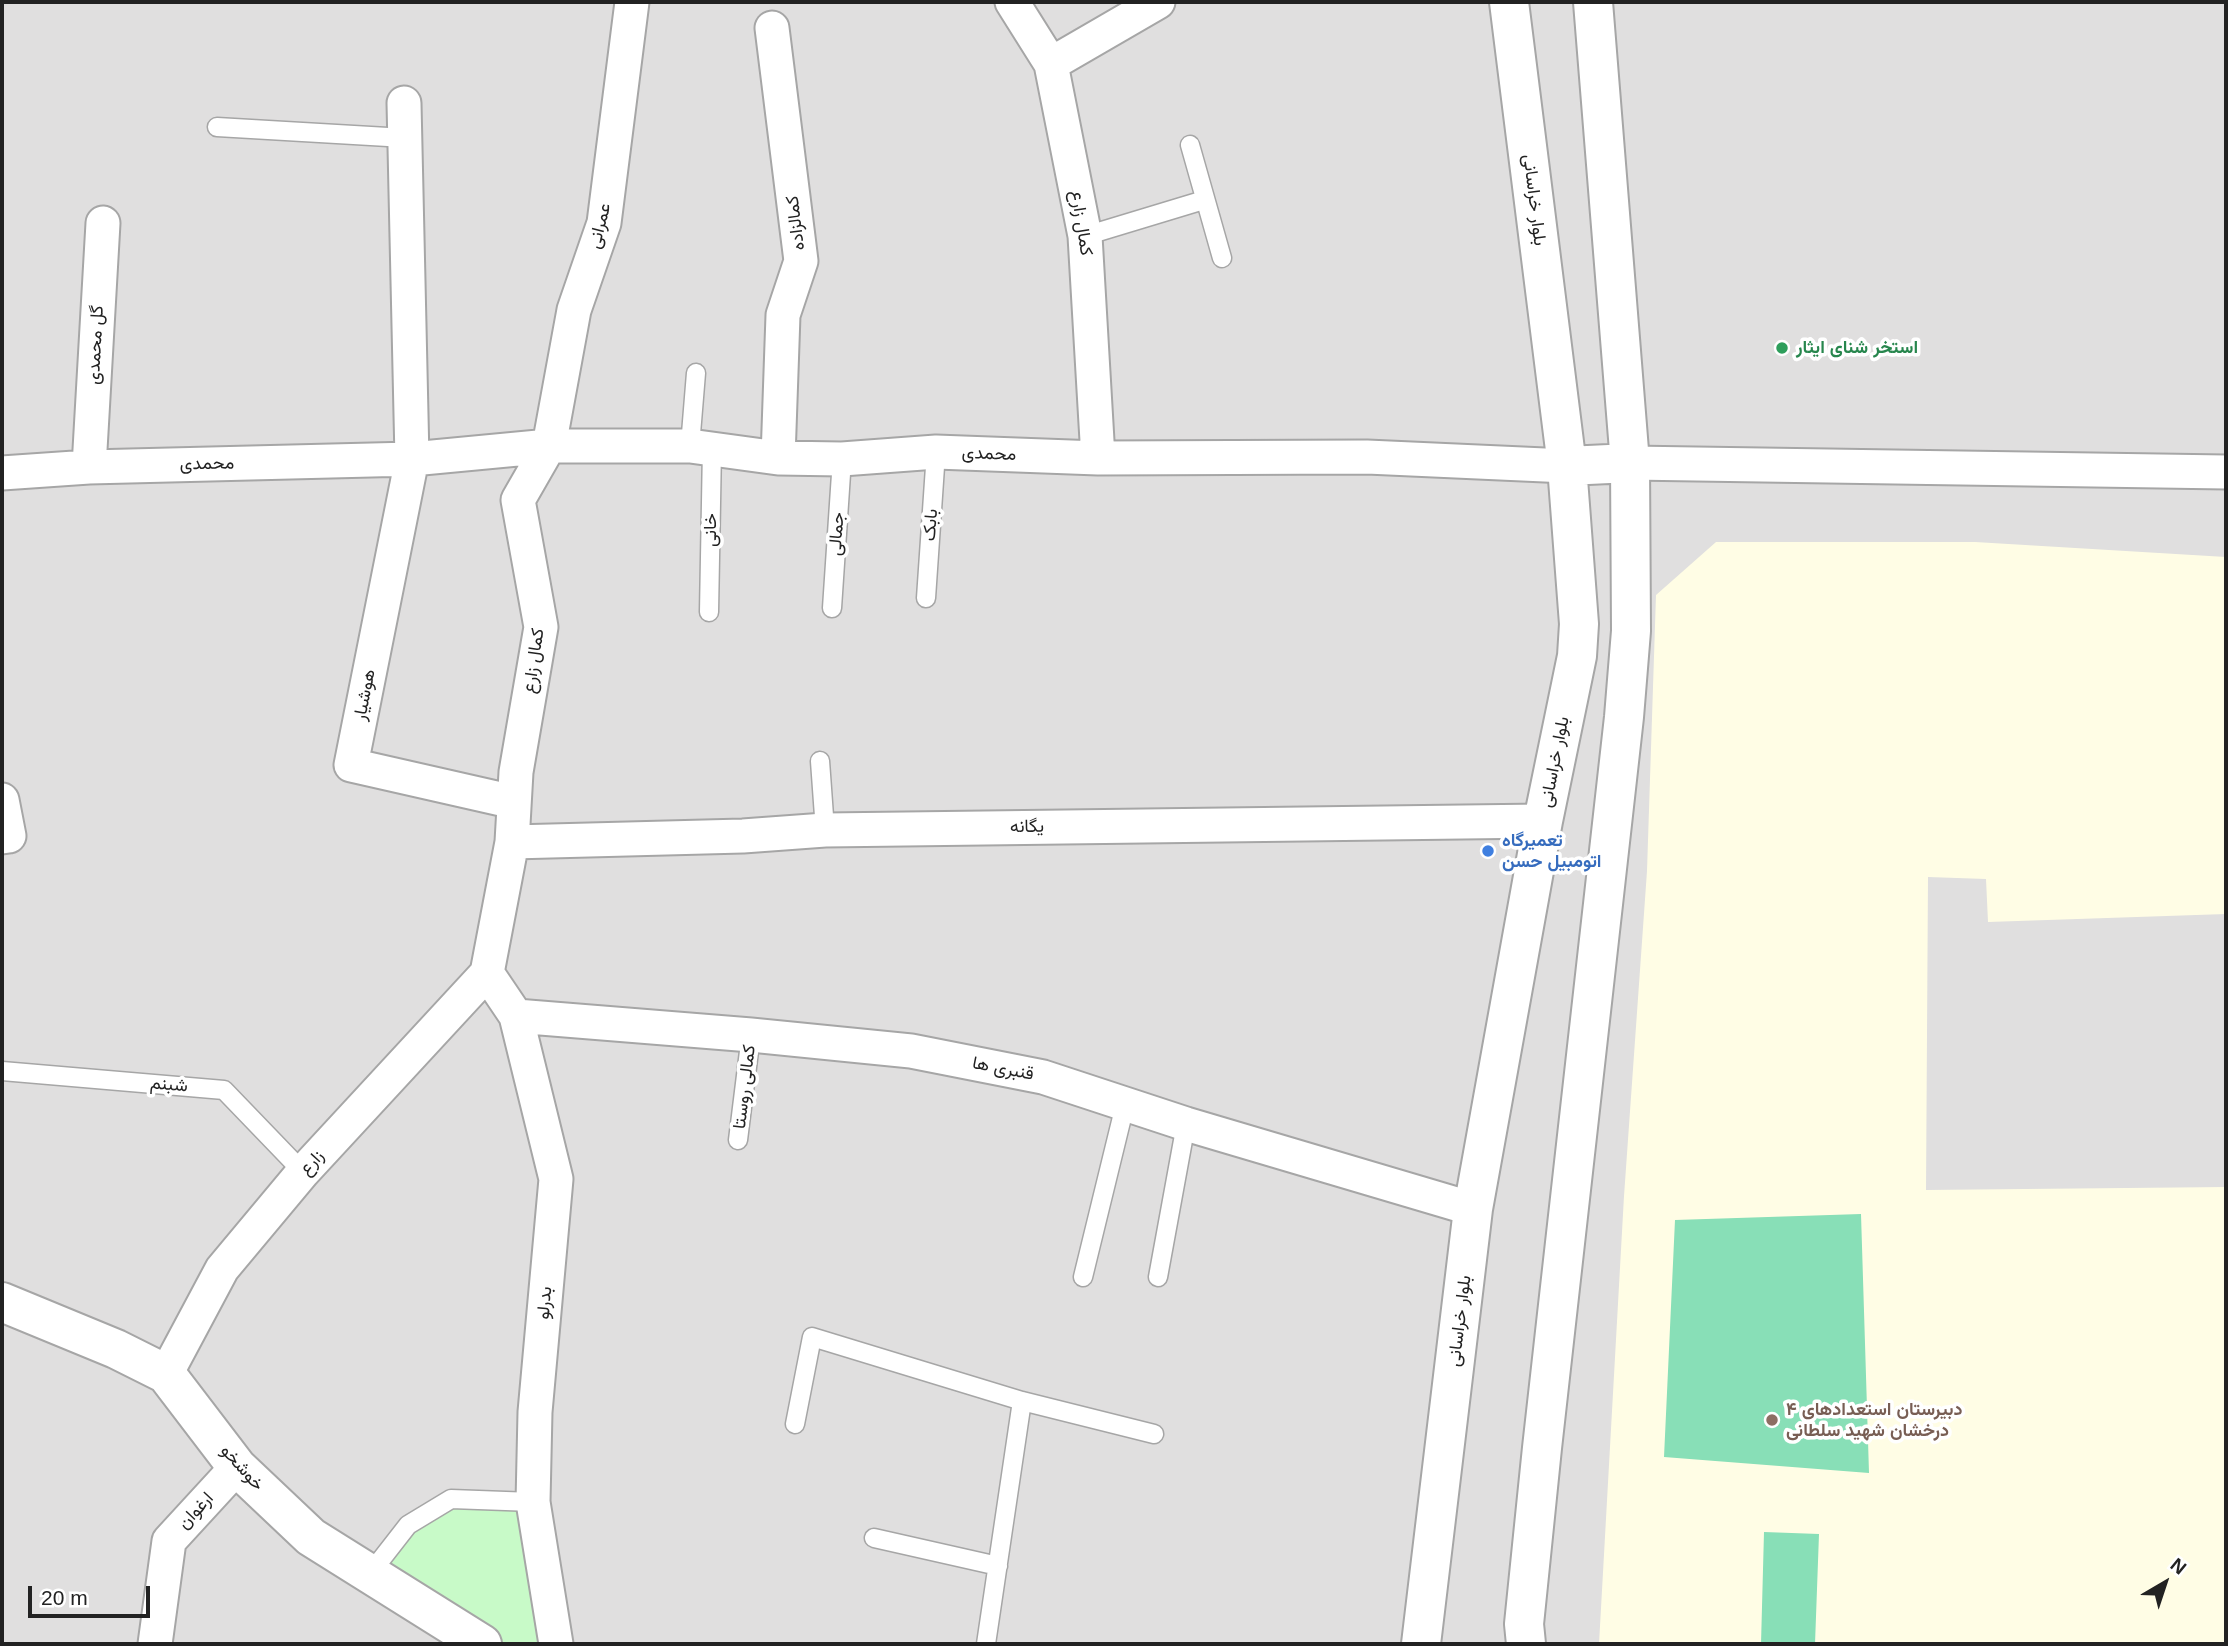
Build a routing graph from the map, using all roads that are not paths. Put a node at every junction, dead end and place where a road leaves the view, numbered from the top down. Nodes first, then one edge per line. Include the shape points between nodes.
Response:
1 (632, 2) edge
2 (1012, 2) edge
3 (1158, 2) edge
4 (1508, 2) edge
5 (1592, 2) edge
6 (772, 28) dead end
7 (1051, 64) junction
8 (404, 103) dead end
9 (217, 128) dead end
10 (405, 138) junction
11 (1190, 145) dead end
12 (1204, 200) junction
13 (103, 223) dead end
14 (1086, 236) junction
15 (1222, 258) dead end
16 (696, 373) dead end
17 (549, 446) junction
18 (701, 447) junction
19 (936, 453) junction
20 (778, 458) junction
21 (1098, 458) junction
22 (412, 459) junction
23 (842, 459) junction
24 (1630, 463) junction
25 (1567, 466) junction
26 (89, 467) junction
27 (2226, 472) edge
28 (2, 473) edge
29 (926, 598) dead end
30 (832, 608) dead end
31 (709, 612) dead end
32 (820, 761) dead end
33 (2, 800) edge
34 (514, 802) junction
35 (1543, 821) junction
36 (825, 830) junction
37 (2, 837) edge
38 (512, 842) junction
39 (487, 973) junction
40 (516, 1016) junction
41 (751, 1035) junction
42 (2, 1071) edge
43 (1125, 1105) junction
44 (1186, 1124) junction
45 (738, 1140) dead end
46 (303, 1172) junction
47 (1473, 1209) junction
48 (1158, 1276) dead end
49 (1083, 1278) dead end
50 (2, 1302) edge
51 (166, 1374) junction
52 (1022, 1401) junction
53 (795, 1424) dead end
54 (1154, 1434) dead end
55 (237, 1467) junction
56 (533, 1502) junction
57 (874, 1538) dead end
58 (998, 1566) junction
59 (369, 1575) junction
60 (155, 1644) edge
61 (482, 1644) edge
62 (556, 1644) edge
63 (986, 1644) edge
64 (1421, 1644) edge
65 (1526, 1644) edge

1 - 17 street, عمرانی via 604,223 574,310
2 - 7 street, کمال زارع
3 - 7 street
4 - 25 street, بلوار خراسانی
5 - 24 street
6 - 20 street, کمالزاده via 800,261 783,315
7 - 14 street, کمال زارع
8 - 10 street
9 - 10 lane
10 - 22 street
11 - 12 lane
12 - 14 lane
12 - 15 lane
13 - 26 street, گل محمدی
14 - 21 street, کمال زارع
16 - 18 lane, خانی
17 - 18 street, محمدی
17 - 22 street, محمدی
17 - 34 street, کمال زارع via 518,500 541,627
18 - 20 street, محمدی
18 - 31 lane, خانی
19 - 21 street, محمدی
19 - 23 street, محمدی
19 - 29 lane, بابک
20 - 23 street, محمدی
21 - 25 street, محمدی via 1367,457
22 - 26 street, محمدی
22 - 34 street, هوشیار via 351,765
23 - 30 lane, جمالی
24 - 25 street
24 - 27 street
24 - 65 street via 1630,631 1623,718 1542,1448 1524,1624
25 - 35 street, بلوار خراسانی via 1579,624 1577,656
26 - 28 street, محمدی
32 - 36 lane
33 - 37 street via 9,836
34 - 38 street, کمال زارع
35 - 36 street, یگانه
35 - 47 street, بلوار خراسانی
36 - 38 street, یگانه
38 - 39 street, کمال زارع
39 - 40 street, بدرلو
39 - 46 street, زارع
40 - 41 street, قنبری ها
40 - 56 street, بدرلو via 556,1179 535,1412
41 - 43 street, قنبری ها via 911,1051 1042,1077
41 - 45 lane, کمالی روستا
42 - 46 lane, شبنم via 224,1090
43 - 44 street, قنبری ها
43 - 49 lane
44 - 47 street, قنبری ها
44 - 48 lane
46 - 51 street, زارع via 222,1269
47 - 64 street, بلوار خراسانی
50 - 51 street, خوشخو
51 - 55 street, خوشخو
52 - 53 lane via 812,1336
52 - 54 lane
52 - 58 lane
55 - 59 street, خوشخو via 311,1537
55 - 60 street, ارغوان via 169,1541
56 - 59 lane via 451,1499 408,1525
56 - 62 street, بدرلو
57 - 58 lane
58 - 63 lane
59 - 61 street, خوشخو

